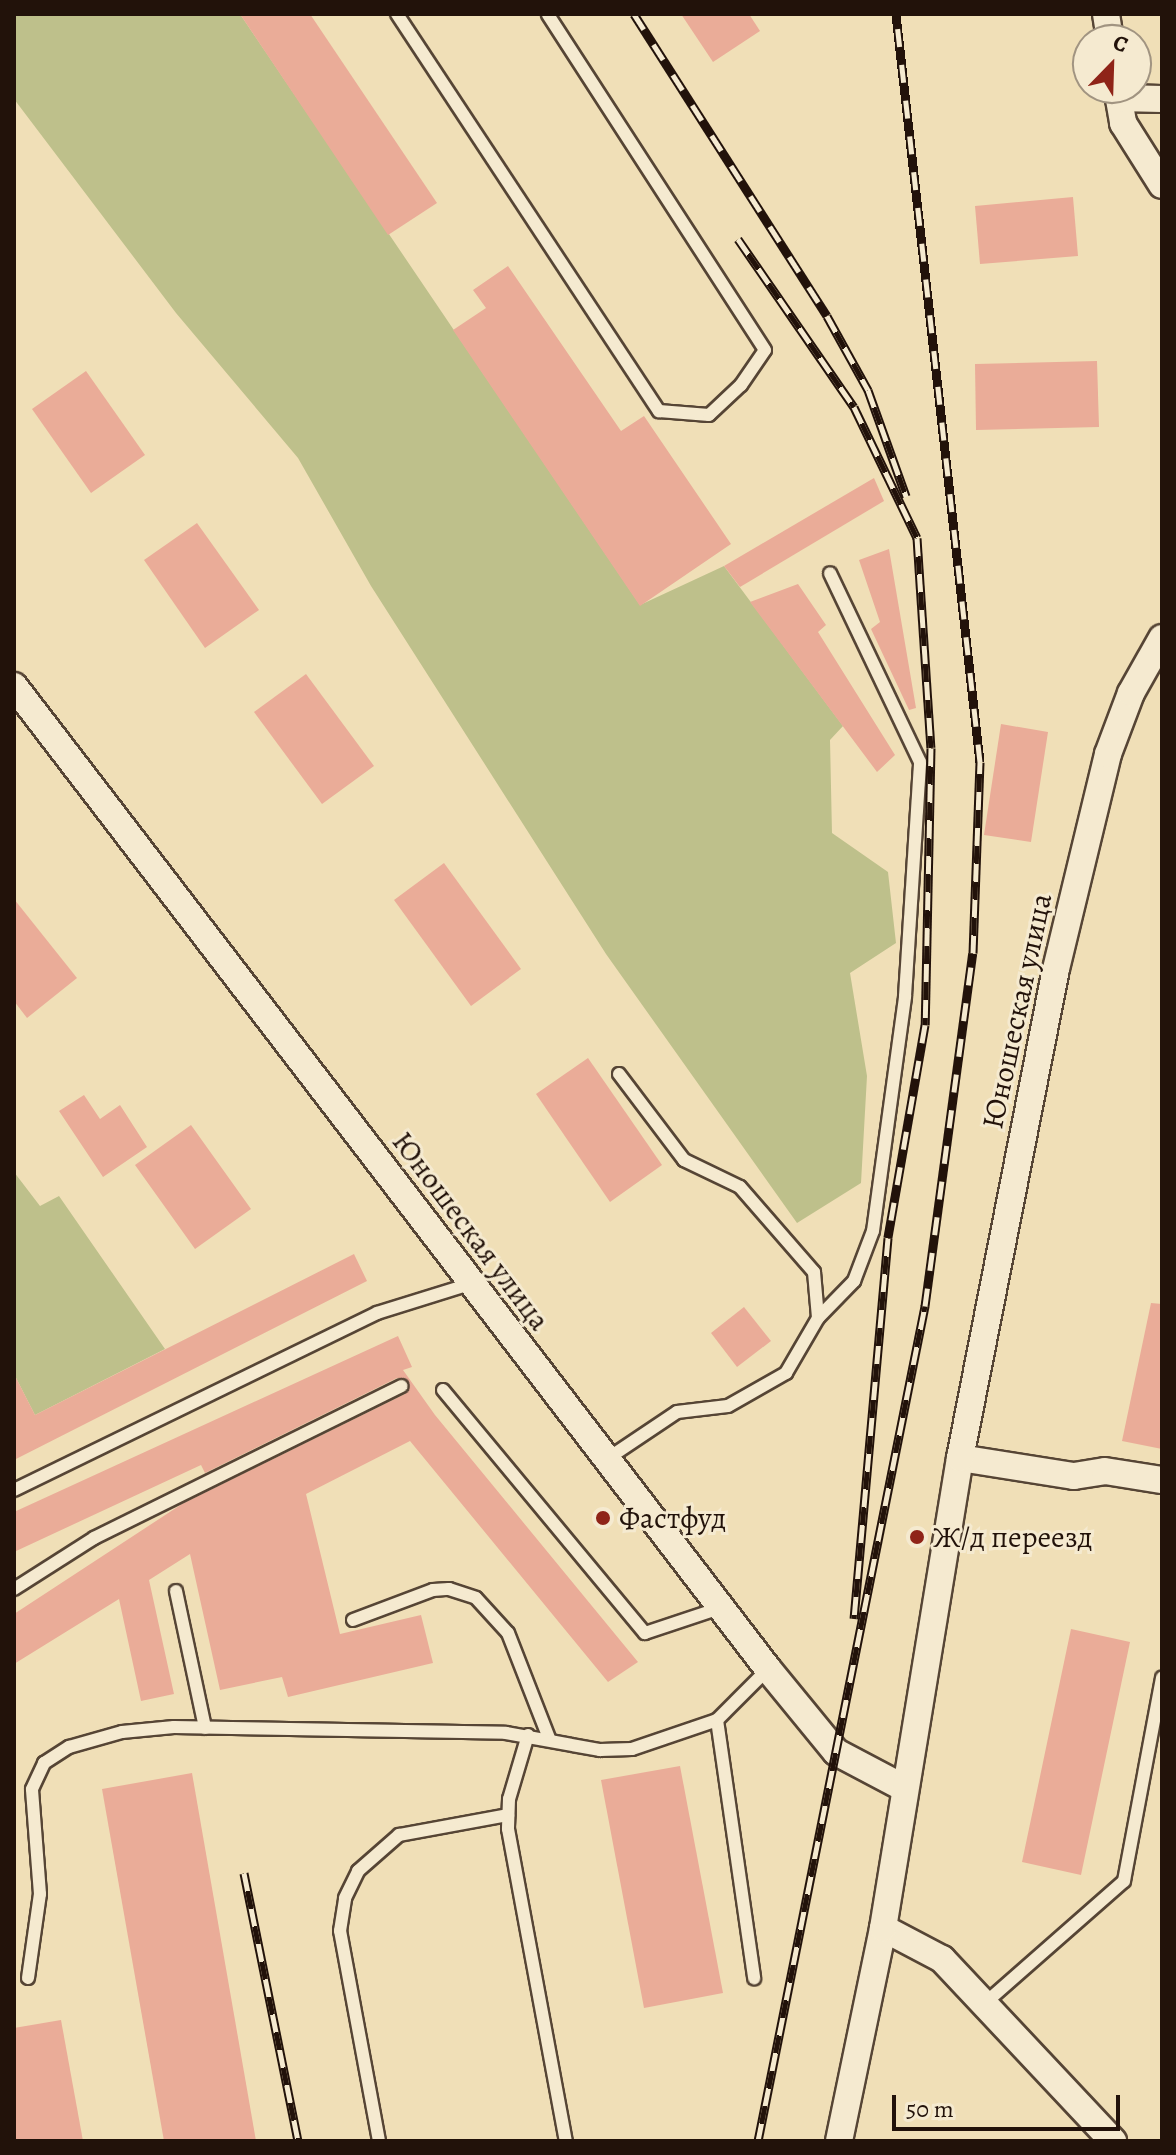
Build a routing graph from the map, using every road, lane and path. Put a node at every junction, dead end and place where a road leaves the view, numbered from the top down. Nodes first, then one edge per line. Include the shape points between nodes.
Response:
1 (397, 14) edge
2 (548, 14) edge
3 (1120, 104) edge
4 (1162, 185) edge
5 (830, 573) dead end
6 (1162, 638) edge
7 (14, 686) edge
8 (619, 1074) dead end
9 (470, 1284) junction
10 (818, 1318) junction
11 (401, 1386) dead end
12 (443, 1390) dead end
13 (960, 1458) junction
14 (606, 1460) junction
15 (1162, 1480) edge
16 (14, 1490) edge
17 (14, 1589) edge
18 (176, 1591) dead end
19 (720, 1608) junction
20 (353, 1620) dead end
21 (768, 1669) junction
22 (1162, 1678) edge
23 (717, 1720) junction
24 (205, 1728) junction
25 (528, 1735) junction
26 (549, 1738) junction
27 (902, 1787) junction
28 (508, 1815) junction
29 (883, 1928) junction
30 (28, 1978) dead end
31 (754, 1978) dead end
32 (984, 2004) junction
33 (379, 2141) edge
34 (566, 2141) edge
35 (839, 2141) edge
36 (1113, 2141) edge

1 - 2 lane via 659,411 709,415 741,385 765,350
3 - 4 street via 1123,123
5 - 10 lane via 920,762 905,996 873,1231 854,1281
6 - 13 street, Юношеская улица via 1131,693 1104,769 1056,969
7 - 9 street, Юношеская улица
8 - 10 lane via 684,1160 740,1187 814,1272
9 - 14 street, Юношеская улица
9 - 16 lane via 377,1313
10 - 14 lane via 786,1373 728,1406 677,1412
11 - 17 lane via 94,1538
12 - 19 lane via 645,1633
13 - 15 street via 1074,1476 1105,1471
13 - 27 street, Юношеская улица
14 - 19 street, Юношеская улица
18 - 24 lane
19 - 21 street, Юношеская улица
20 - 26 lane via 433,1590 476,1598 508,1633
21 - 23 lane
21 - 27 street, Юношеская улица via 836,1752
22 - 32 lane via 1124,1881
23 - 26 lane via 684,1735 618,1750
23 - 31 lane
24 - 25 lane
24 - 30 lane via 151,1728 100,1737 54,1753 44,1763 32,1789 40,1894
25 - 26 lane
25 - 28 lane
27 - 29 street, Юношеская улица
28 - 33 lane via 399,1835 358,1871 345,1898 340,1931
28 - 34 lane
29 - 32 street via 942,1959
29 - 35 street, Юношеская улица
32 - 36 street

